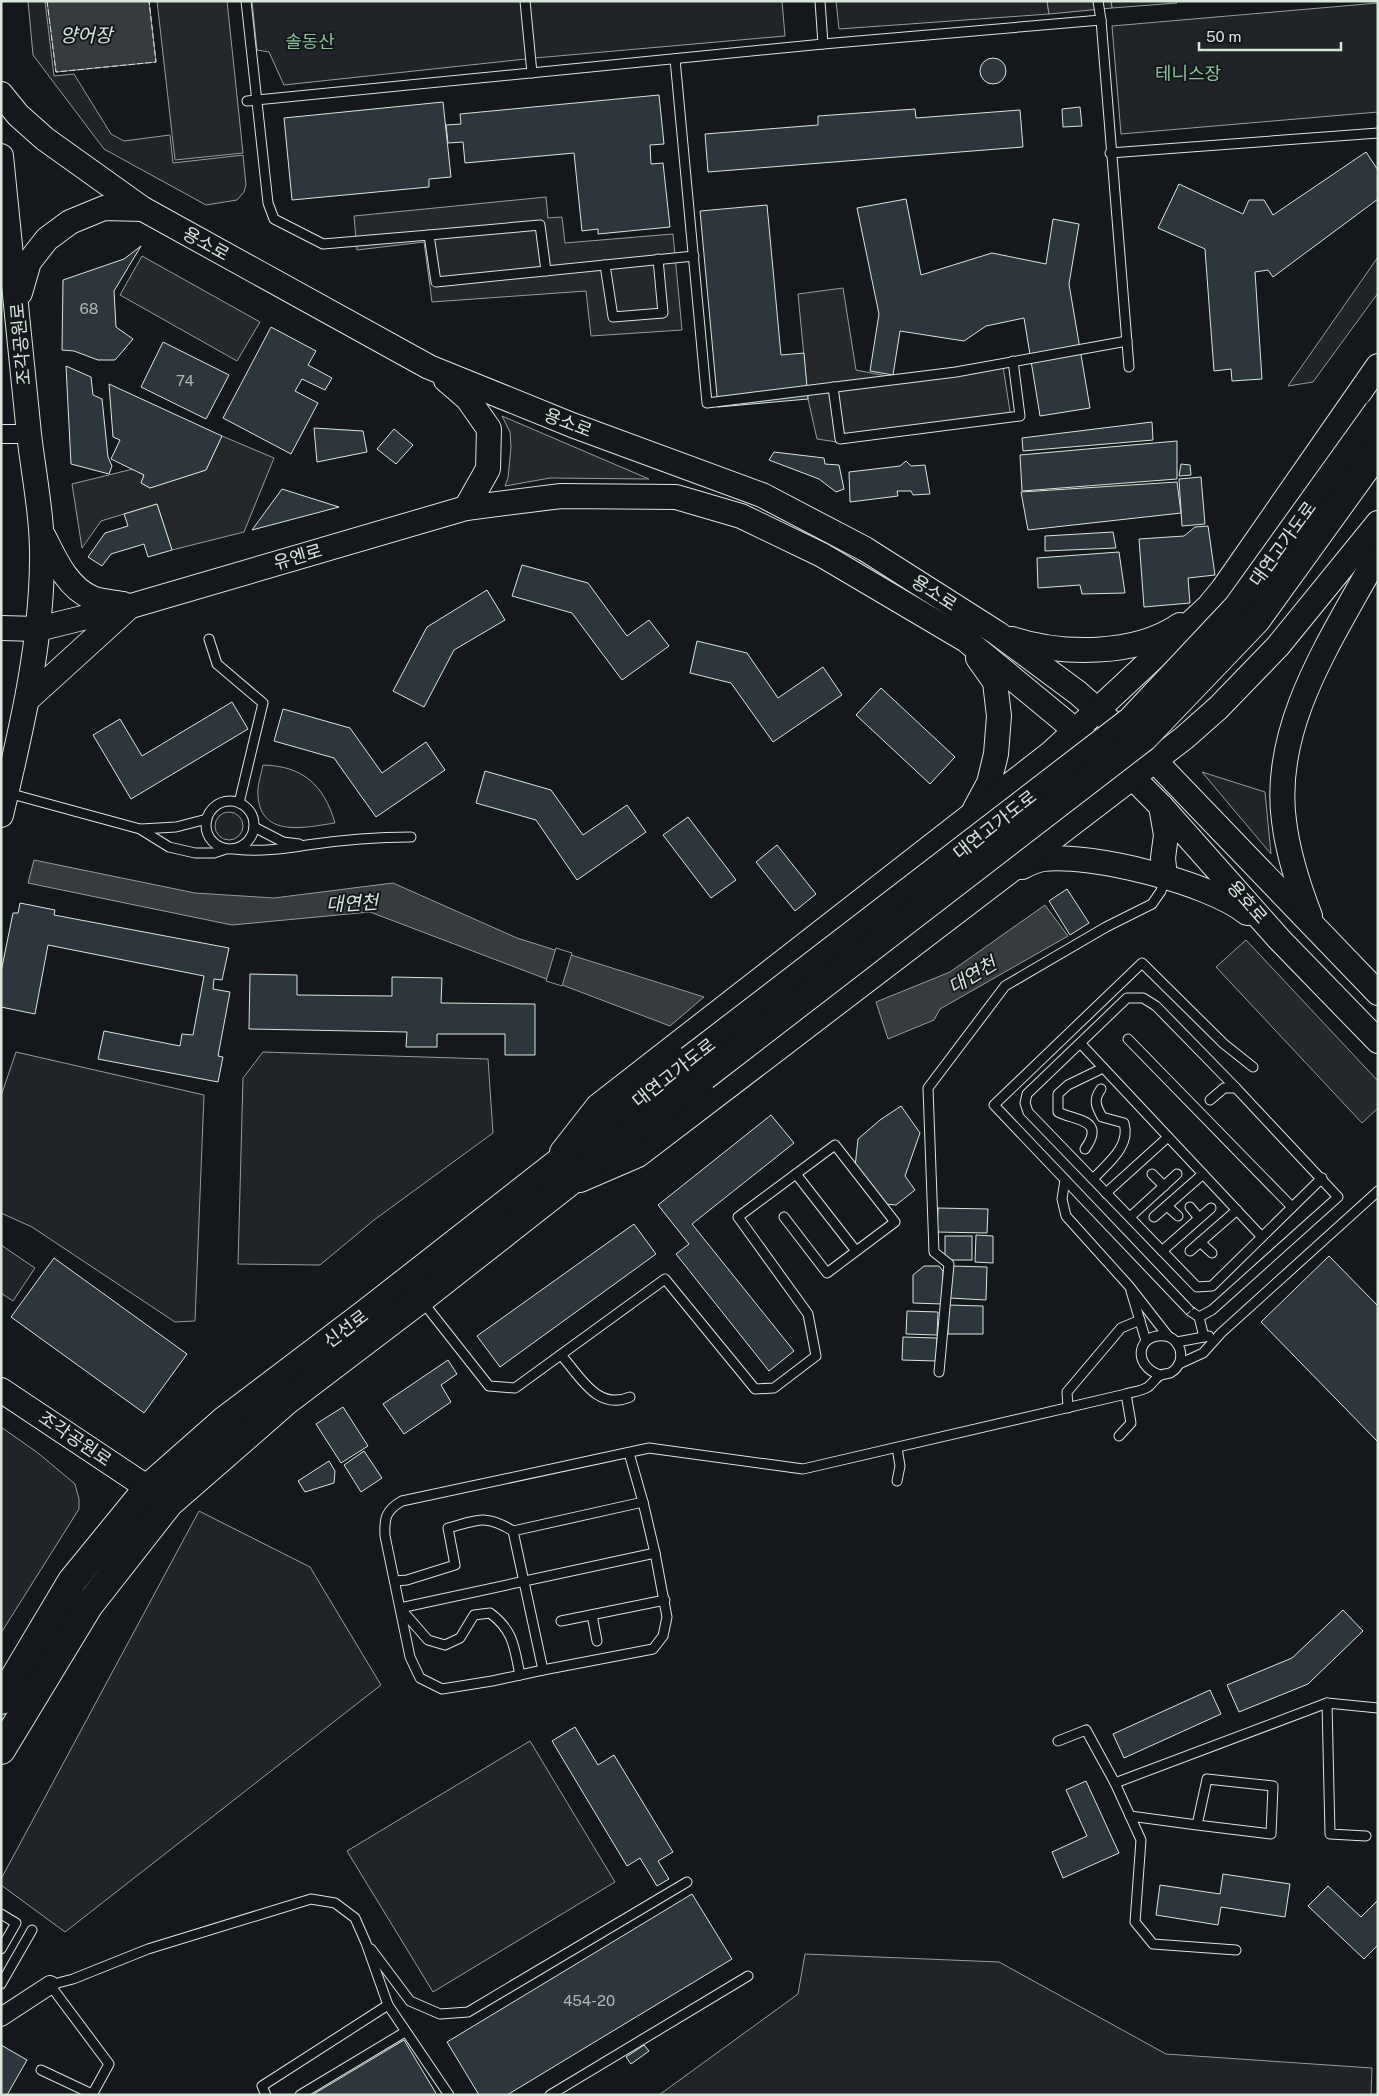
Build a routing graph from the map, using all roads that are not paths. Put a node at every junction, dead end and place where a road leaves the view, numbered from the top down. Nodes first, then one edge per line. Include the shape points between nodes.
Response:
1 (246, 1) edge
2 (525, 1) edge
3 (820, 1) edge
4 (1098, 1) edge
5 (1101, 20) junction
6 (824, 44) junction
7 (675, 59) junction
8 (532, 73) junction
9 (1, 94) edge
10 (258, 100) junction
11 (247, 101) dead end
12 (1378, 133) edge
13 (1110, 153) junction
14 (1, 156) edge
15 (143, 209) junction
16 (429, 235) junction
17 (694, 256) junction
18 (658, 259) junction
19 (605, 265) junction
20 (546, 271) junction
21 (17, 305) junction
22 (1127, 341) junction
23 (1013, 361) junction
24 (1378, 366) edge
25 (430, 367) junction
26 (1130, 367) dead end
27 (832, 387) junction
28 (1378, 412) edge
29 (1, 434) edge
30 (29, 434) junction
31 (1378, 451) edge
32 (466, 508) junction
33 (741, 516) joint
34 (1378, 523) edge
35 (42, 533) junction
36 (1378, 554) edge
37 (131, 606) junction
38 (1209, 606) junction
39 (1, 628) edge
40 (38, 629) junction
41 (997, 634) junction
42 (209, 639) dead end
43 (966, 640) junction
44 (29, 698) junction
45 (1098, 711) junction
46 (1078, 730) junction
47 (1146, 753) junction
48 (1124, 770) junction
49 (239, 803) junction
50 (4, 804) edge
51 (1161, 806) junction
52 (970, 817) junction
53 (207, 819) junction
54 (254, 827) junction
55 (140, 829) junction
56 (411, 838) dead end
57 (307, 845) junction
58 (230, 849) junction
59 (1008, 872) junction
60 (1165, 877) junction
61 (1313, 925) junction
62 (1279, 940) junction
63 (1378, 993) edge
64 (1128, 1039) dead end
65 (1378, 1041) edge
66 (1081, 1044) junction
67 (1253, 1067) dead end
68 (697, 1068) junction
69 (1103, 1068) junction
70 (1236, 1088) junction
71 (1101, 1089) dead end
72 (1210, 1100) dead end
73 (1168, 1137) junction
74 (1085, 1148) dead end
75 (796, 1174) junction
76 (1152, 1174) dead end
77 (1177, 1174) dead end
78 (1203, 1174) junction
79 (1322, 1178) junction
80 (1093, 1179) junction
81 (1065, 1180) junction
82 (553, 1181) junction
83 (1164, 1186) junction
84 (1378, 1191) edge
85 (1106, 1192) junction
86 (1168, 1206) junction
87 (1190, 1207) dead end
88 (1292, 1207) junction
89 (1211, 1208) dead end
90 (1237, 1210) junction
91 (1178, 1216) dead end
92 (784, 1217) dead end
93 (1130, 1217) junction
94 (1154, 1217) dead end
95 (1200, 1218) junction
96 (1262, 1237) junction
97 (1200, 1242) junction
98 (856, 1251) junction
99 (1162, 1251) junction
100 (1190, 1252) dead end
101 (1212, 1253) dead end
102 (1130, 1286) junction
103 (420, 1299) junction
104 (1200, 1317) junction
105 (1140, 1320) junction
106 (1221, 1333) junction
107 (1168, 1336) junction
108 (1204, 1337) junction
109 (1146, 1341) junction
110 (1177, 1342) junction
111 (561, 1355) junction
112 (1179, 1364) junction
113 (939, 1372) dead end
114 (1160, 1375) junction
115 (1, 1390) edge
116 (1126, 1394) junction
117 (630, 1397) dead end
118 (1068, 1408) junction
119 (1119, 1436) dead end
120 (897, 1448) junction
121 (629, 1453) junction
122 (897, 1481) dead end
123 (148, 1488) junction
124 (643, 1502) junction
125 (514, 1532) junction
126 (655, 1553) junction
127 (524, 1580) junction
128 (395, 1581) junction
129 (665, 1600) junction
130 (400, 1608) junction
131 (592, 1615) junction
132 (561, 1622) dead end
133 (597, 1641) dead end
134 (543, 1670) junction
135 (520, 1675) junction
136 (1, 1700) edge
137 (1327, 1702) junction
138 (1378, 1708) edge
139 (1058, 1741) dead end
140 (1, 1750) edge
141 (1115, 1783) junction
142 (1130, 1816) junction
143 (1197, 1825) junction
144 (1366, 1836) dead end
145 (687, 1882) dead end
146 (1, 1914) edge
147 (32, 1930) dead end
148 (366, 1943) junction
149 (1, 1948) edge
150 (1236, 1950) dead end
151 (748, 1976) dead end
152 (1, 1984) edge
153 (50, 1985) junction
154 (388, 2005) junction
155 (1, 2017) edge
156 (405, 2032) junction
157 (41, 2070) dead end
158 (92, 2095) edge
159 (266, 2095) edge
160 (300, 2095) edge
161 (449, 2095) edge
162 (550, 2095) edge

1 - 10 lane
2 - 8 lane
3 - 6 lane
4 - 5 lane
5 - 6 lane
5 - 13 lane
6 - 7 lane
7 - 8 lane
7 - 17 lane
8 - 10 lane
9 - 15 main road, 용소로 via 18,115 45,139
10 - 11 lane
10 - 16 lane via 268,203 274,219 323,244
12 - 13 lane
13 - 22 lane
14 - 21 main road, 조각공원로
15 - 21 main road via 104,208 70,222 47,239 29,262
15 - 25 main road, 용소로
16 - 20 lane via 540,225
16 - 20 lane via 436,282
17 - 18 lane
17 - 27 lane via 707,403
18 - 19 lane
18 - 19 lane via 663,312 613,317
19 - 20 lane
21 - 30 main road, 조각공원로
22 - 23 lane
22 - 26 lane
23 - 27 lane via 956,372
23 - 27 lane via 1020,416 840,439
24 - 38 main road
25 - 32 main road via 468,399 488,429 488,469
25 - 41 main road, 용소로 via 572,425 762,495 865,549
28 - 68 highway, 대연고가도로, bridge via 1238,607 1131,720
29 - 30 street
30 - 35 main road, 조각공원로
31 - 68 highway, 대연고가도로, bridge via 1256,620 1144,737
32 - 33 main road, 유엔로 via 561,496 676,497
32 - 37 main road, 유엔로
33 - 43 main road, 용소로 via 822,555
34 - 47 main road via 1278,646 1218,708
35 - 37 main road via 58,566 73,584 92,598
35 - 40 main road
36 - 61 main road via 1307,686 1288,744 1283,788 1284,821 1295,876
37 - 40 main road, 유엔로
37 - 44 main road
38 - 41 main road via 1171,632 1108,649 1060,649 1032,645
38 - 45 main road
39 - 40 main road
40 - 44 main road
41 - 45 main road, 용소로
42 - 49 lane via 216,664 263,704
43 - 46 main road, 용소로
43 - 52 main road via 995,682 999,716 996,754 989,783
44 - 50 main road
45 - 46 main road
45 - 47 main road, 용소로
46 - 48 main road, 용소로
46 - 52 main road
47 - 48 main road
47 - 61 main road, 용호로
48 - 51 main road, 용호로
48 - 59 main road
49 - 53 lane via 216,806
49 - 54 lane via 250,813
50 - 55 lane
51 - 60 main road via 1166,835
51 - 62 main road, 용호로
52 - 82 main road via 598,1106
53 - 55 lane via 176,827
53 - 58 lane via 208,835 219,846
54 - 57 lane via 283,842
54 - 58 lane via 248,841
55 - 58 lane via 169,847 195,853
56 - 57 lane via 380,837
57 - 58 lane via 265,851
59 - 60 main road via 1043,859 1076,860 1126,866
59 - 82 main road via 638,1155
60 - 62 main road via 1235,903
60 - 113 lane via 1152,904 1005,986 928,1088 934,1252 949,1264
61 - 63 main road, 용호로
62 - 65 main road, 용호로
64 - 88 lane
66 - 69 lane
66 - 70 lane via 1127,998 1143,998 1156,1006
66 - 80 lane via 1028,1094 1025,1103 1028,1112
67 - 81 lane via 1224,1044 1142,963 994,1105
68 - 82 highway, 대연고가도로
69 - 73 lane
69 - 74 lane via 1058,1094 1058,1112 1086,1121 1092,1128
70 - 72 lane via 1224,1088
70 - 79 lane
71 - 80 lane via 1096,1096 1096,1106 1102,1117 1124,1123 1126,1132 1124,1143
73 - 78 lane
73 - 85 lane
75 - 98 lane
75 - 98 lane via 835,1145 895,1222
75 - 111 lane via 738,1217 808,1314 816,1356 774,1388 755,1389 665,1279
76 - 83 lane
77 - 83 lane
78 - 86 lane
78 - 90 lane
79 - 88 lane
79 - 104 lane via 1338,1197 1212,1310
80 - 85 lane
81 - 102 lane via 1062,1199 1066,1216
81 - 104 lane via 1190,1311
82 - 103 highway
82 - 123 highway, 신선로 via 224,1421
83 - 93 lane
84 - 106 lane
85 - 93 lane
86 - 91 lane
86 - 94 lane
87 - 95 lane
88 - 96 lane
89 - 95 lane
90 - 96 lane
90 - 97 lane
92 - 98 lane via 827,1273
93 - 99 lane
95 - 99 lane
96 - 99 lane via 1212,1286 1203,1288 1197,1287
97 - 100 lane
97 - 101 lane
102 - 105 lane
102 - 107 lane
103 - 111 lane via 489,1386 515,1388
103 - 140 highway via 287,1400 169,1503 89,1605
104 - 108 lane
105 - 109 lane
105 - 118 lane via 1121,1328 1066,1392
106 - 108 lane
106 - 112 lane via 1203,1353
107 - 109 lane via 1156,1335
107 - 110 lane
108 - 110 lane
109 - 114 lane via 1141,1351 1142,1362 1149,1372
110 - 112 lane via 1181,1353
111 - 117 lane via 592,1392 605,1400 619,1402
112 - 114 lane via 1171,1372
114 - 116 lane via 1148,1387
115 - 123 main road, 조각공원로
116 - 118 lane
116 - 119 lane via 1131,1422
118 - 120 lane
120 - 121 lane via 803,1469 649,1448
120 - 122 lane via 900,1466
121 - 124 lane
121 - 128 lane via 402,1501 391,1507 384,1519
123 - 136 highway, 신선로 via 72,1581
124 - 125 lane
124 - 126 lane
125 - 127 lane
125 - 128 lane via 497,1521 479,1520 448,1528 455,1565
126 - 127 lane
126 - 129 lane
127 - 130 lane
127 - 134 lane
128 - 130 lane
129 - 131 lane
129 - 134 lane via 667,1617 663,1636 653,1649
130 - 135 lane via 410,1657 420,1678 442,1689
130 - 135 lane via 428,1640 445,1645 460,1638 474,1615 490,1613 505,1624
131 - 132 lane
131 - 133 lane
134 - 135 lane
137 - 138 lane
137 - 141 lane
137 - 144 lane via 1330,1834
139 - 141 lane via 1086,1730
141 - 142 lane
142 - 143 lane
142 - 150 lane via 1141,1840 1136,1922 1153,1944
143 - 143 lane via 1207,1779 1273,1786 1270,1834
145 - 148 lane via 468,2012 440,2014 410,2001
146 - 149 lane via 16,1923
147 - 152 lane
148 - 153 lane via 355,1918 335,1903 311,1899 148,1949
148 - 154 lane
151 - 162 lane
153 - 155 street
153 - 158 lane via 109,2064
154 - 156 lane
154 - 159 lane via 262,2086
156 - 160 lane
156 - 161 lane
157 - 158 lane

